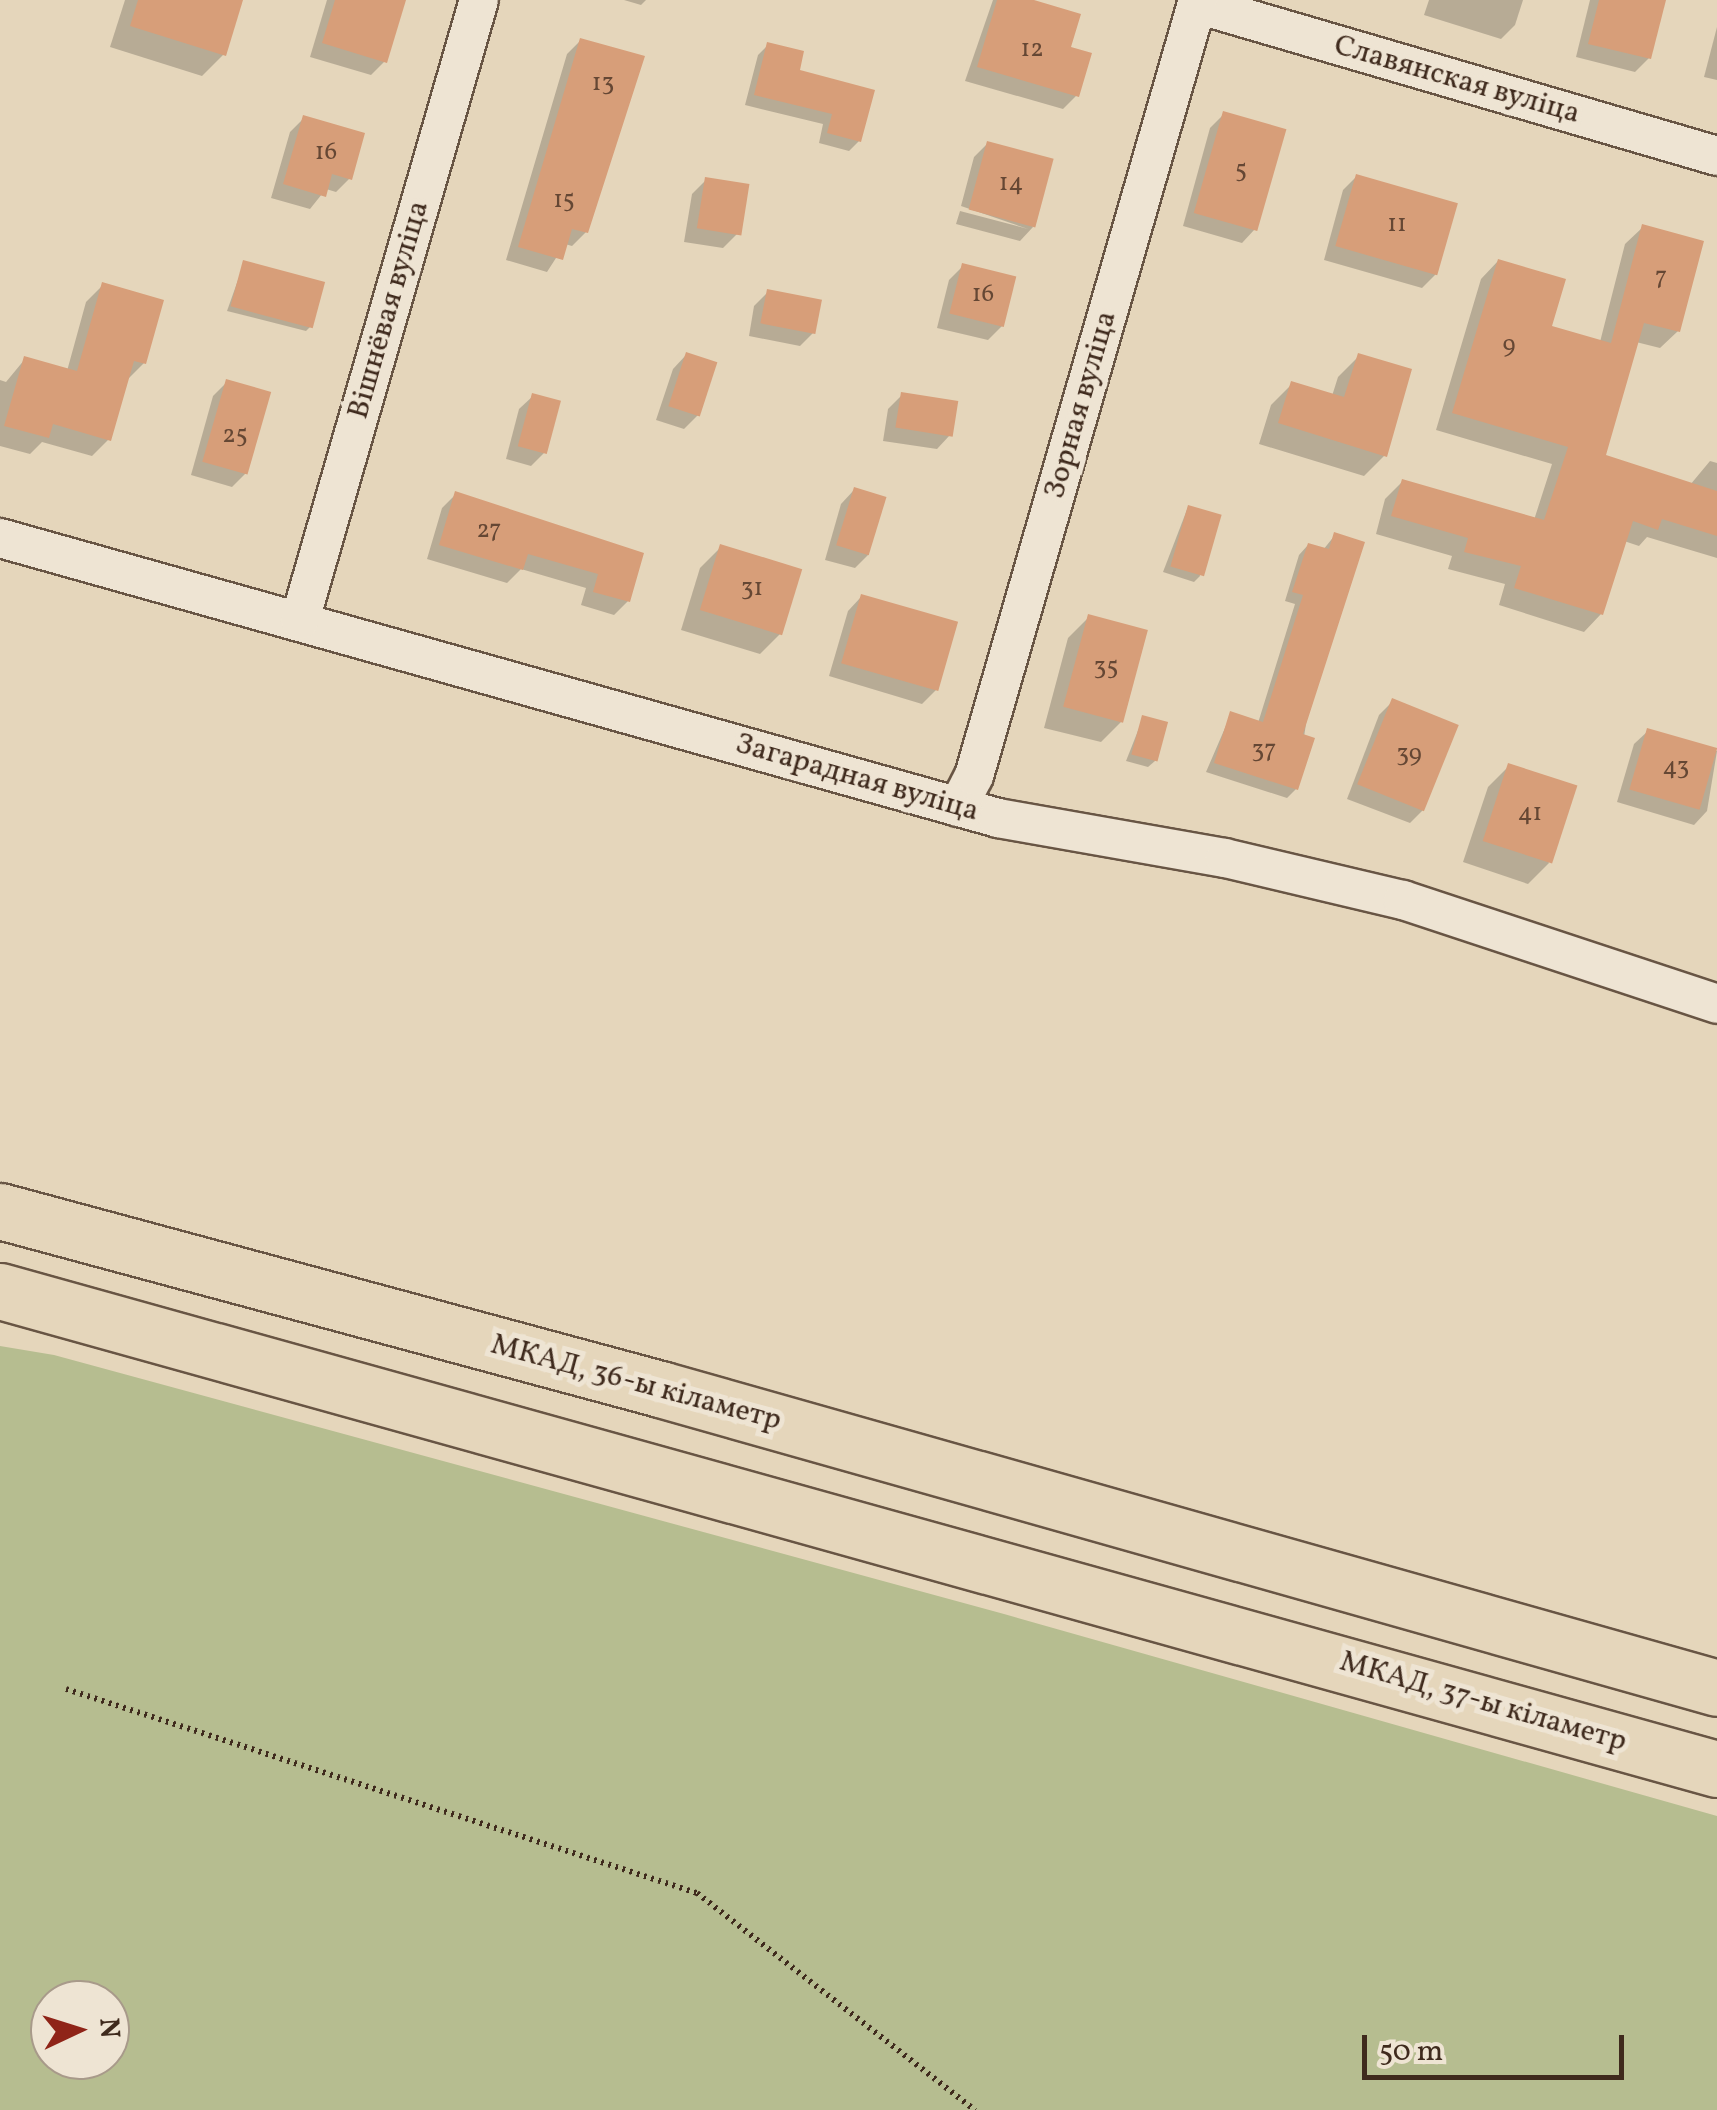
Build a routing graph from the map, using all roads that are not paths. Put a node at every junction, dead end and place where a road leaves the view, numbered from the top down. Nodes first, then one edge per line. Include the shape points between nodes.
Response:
1 (479, 0) edge
2 (1198, 2) edge
3 (1717, 156) edge
4 (0, 538) edge
5 (300, 620) junction
6 (958, 808) junction
7 (1717, 1004) edge
8 (0, 1212) edge
9 (0, 1291) edge
10 (1717, 1688) edge
11 (1717, 1769) edge

1 - 5 street, Вішнёвая вуліца
2 - 3 street, Славянская вуліца
2 - 6 street, Зорная вуліца via 974,776
4 - 5 street, Загарадная вуліца
5 - 6 street, Загарадная вуліца
6 - 7 street, Загарадная вуліца via 1225,858 1403,900
8 - 10 highway, МКАД, 36-ы кіламетр via 1270,1558
9 - 11 highway, МКАД, 37-ы кіламетр

